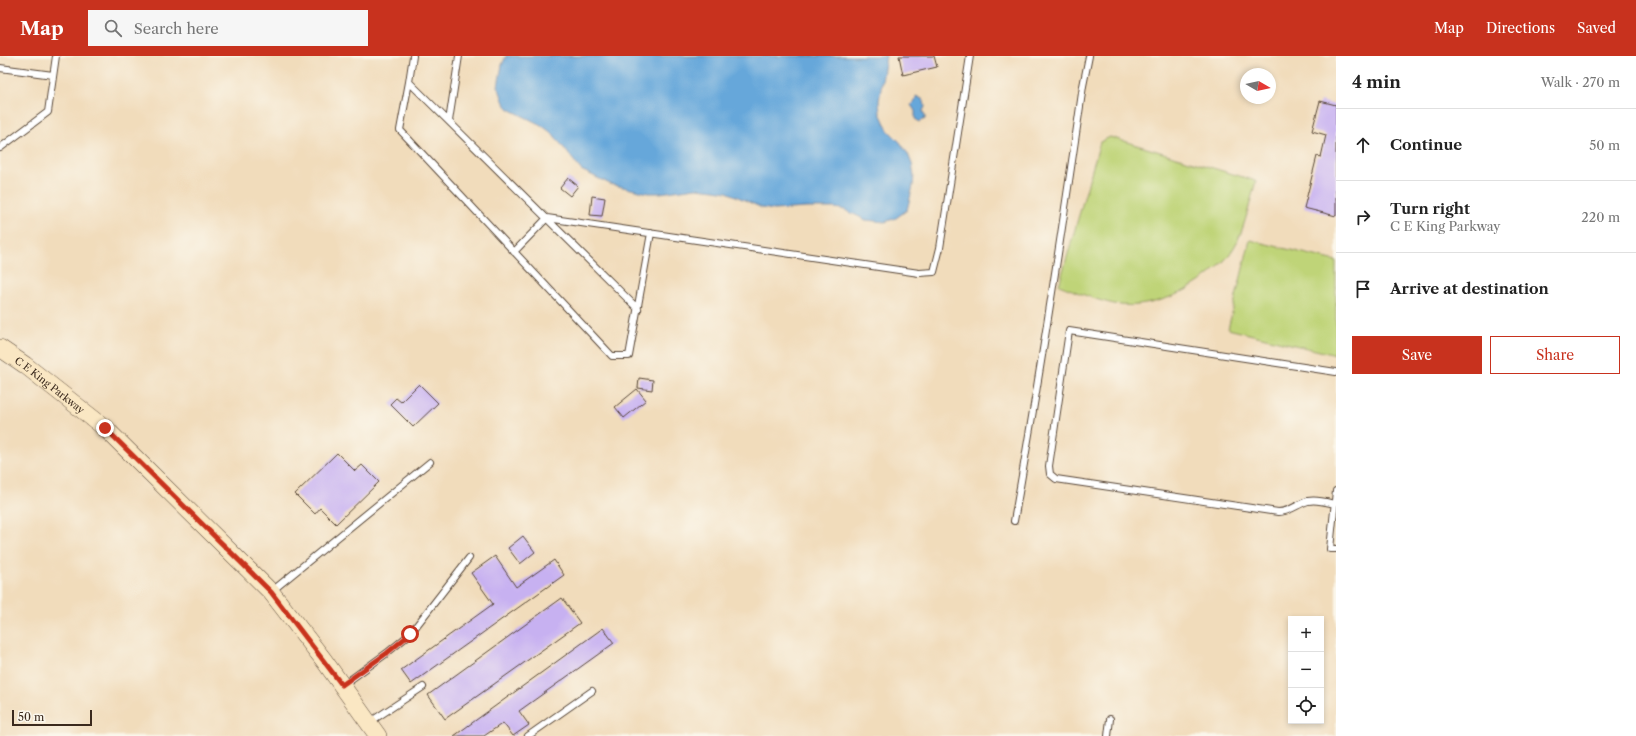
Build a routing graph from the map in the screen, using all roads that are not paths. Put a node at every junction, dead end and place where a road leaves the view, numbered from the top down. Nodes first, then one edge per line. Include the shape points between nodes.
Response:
1 (56, 56) edge
2 (413, 56) edge
3 (459, 56) edge
4 (970, 56) edge
5 (1089, 56) edge
6 (0, 68) edge
7 (53, 75) junction
8 (409, 82) junction
9 (449, 121) junction
10 (0, 148) edge
11 (547, 218) junction
12 (651, 234) junction
13 (514, 252) junction
14 (638, 309) junction
15 (0, 348) edge
16 (1336, 372) edge
17 (430, 462) dead end
18 (1336, 491) edge
19 (1334, 504) junction
20 (1014, 521) dead end
21 (1336, 550) edge
22 (469, 558) dead end
23 (271, 592) junction
24 (342, 685) junction
25 (423, 687) dead end
26 (592, 691) dead end
27 (1110, 719) dead end
28 (373, 730) edge
29 (528, 736) edge
30 (1108, 736) edge

1 - 7 lane
2 - 8 lane
3 - 9 lane
4 - 12 lane via 934,272 919,273
5 - 20 lane via 1052,302
6 - 7 lane
7 - 10 lane via 48,112
8 - 9 lane
8 - 13 lane via 400,130
9 - 11 lane
11 - 12 lane
11 - 13 lane
11 - 14 lane
12 - 14 lane
13 - 14 lane via 612,356 629,356
15 - 23 main road, C E King Parkway via 105,428
16 - 19 lane via 1070,331 1049,466 1050,474 1056,479 1278,512 1286,512 1307,501
17 - 23 lane
18 - 19 lane
19 - 21 lane via 1330,549
22 - 24 lane via 410,634
23 - 24 main road, C E King Parkway
24 - 28 main road, C E King Parkway
25 - 28 lane
26 - 29 lane
27 - 30 lane

